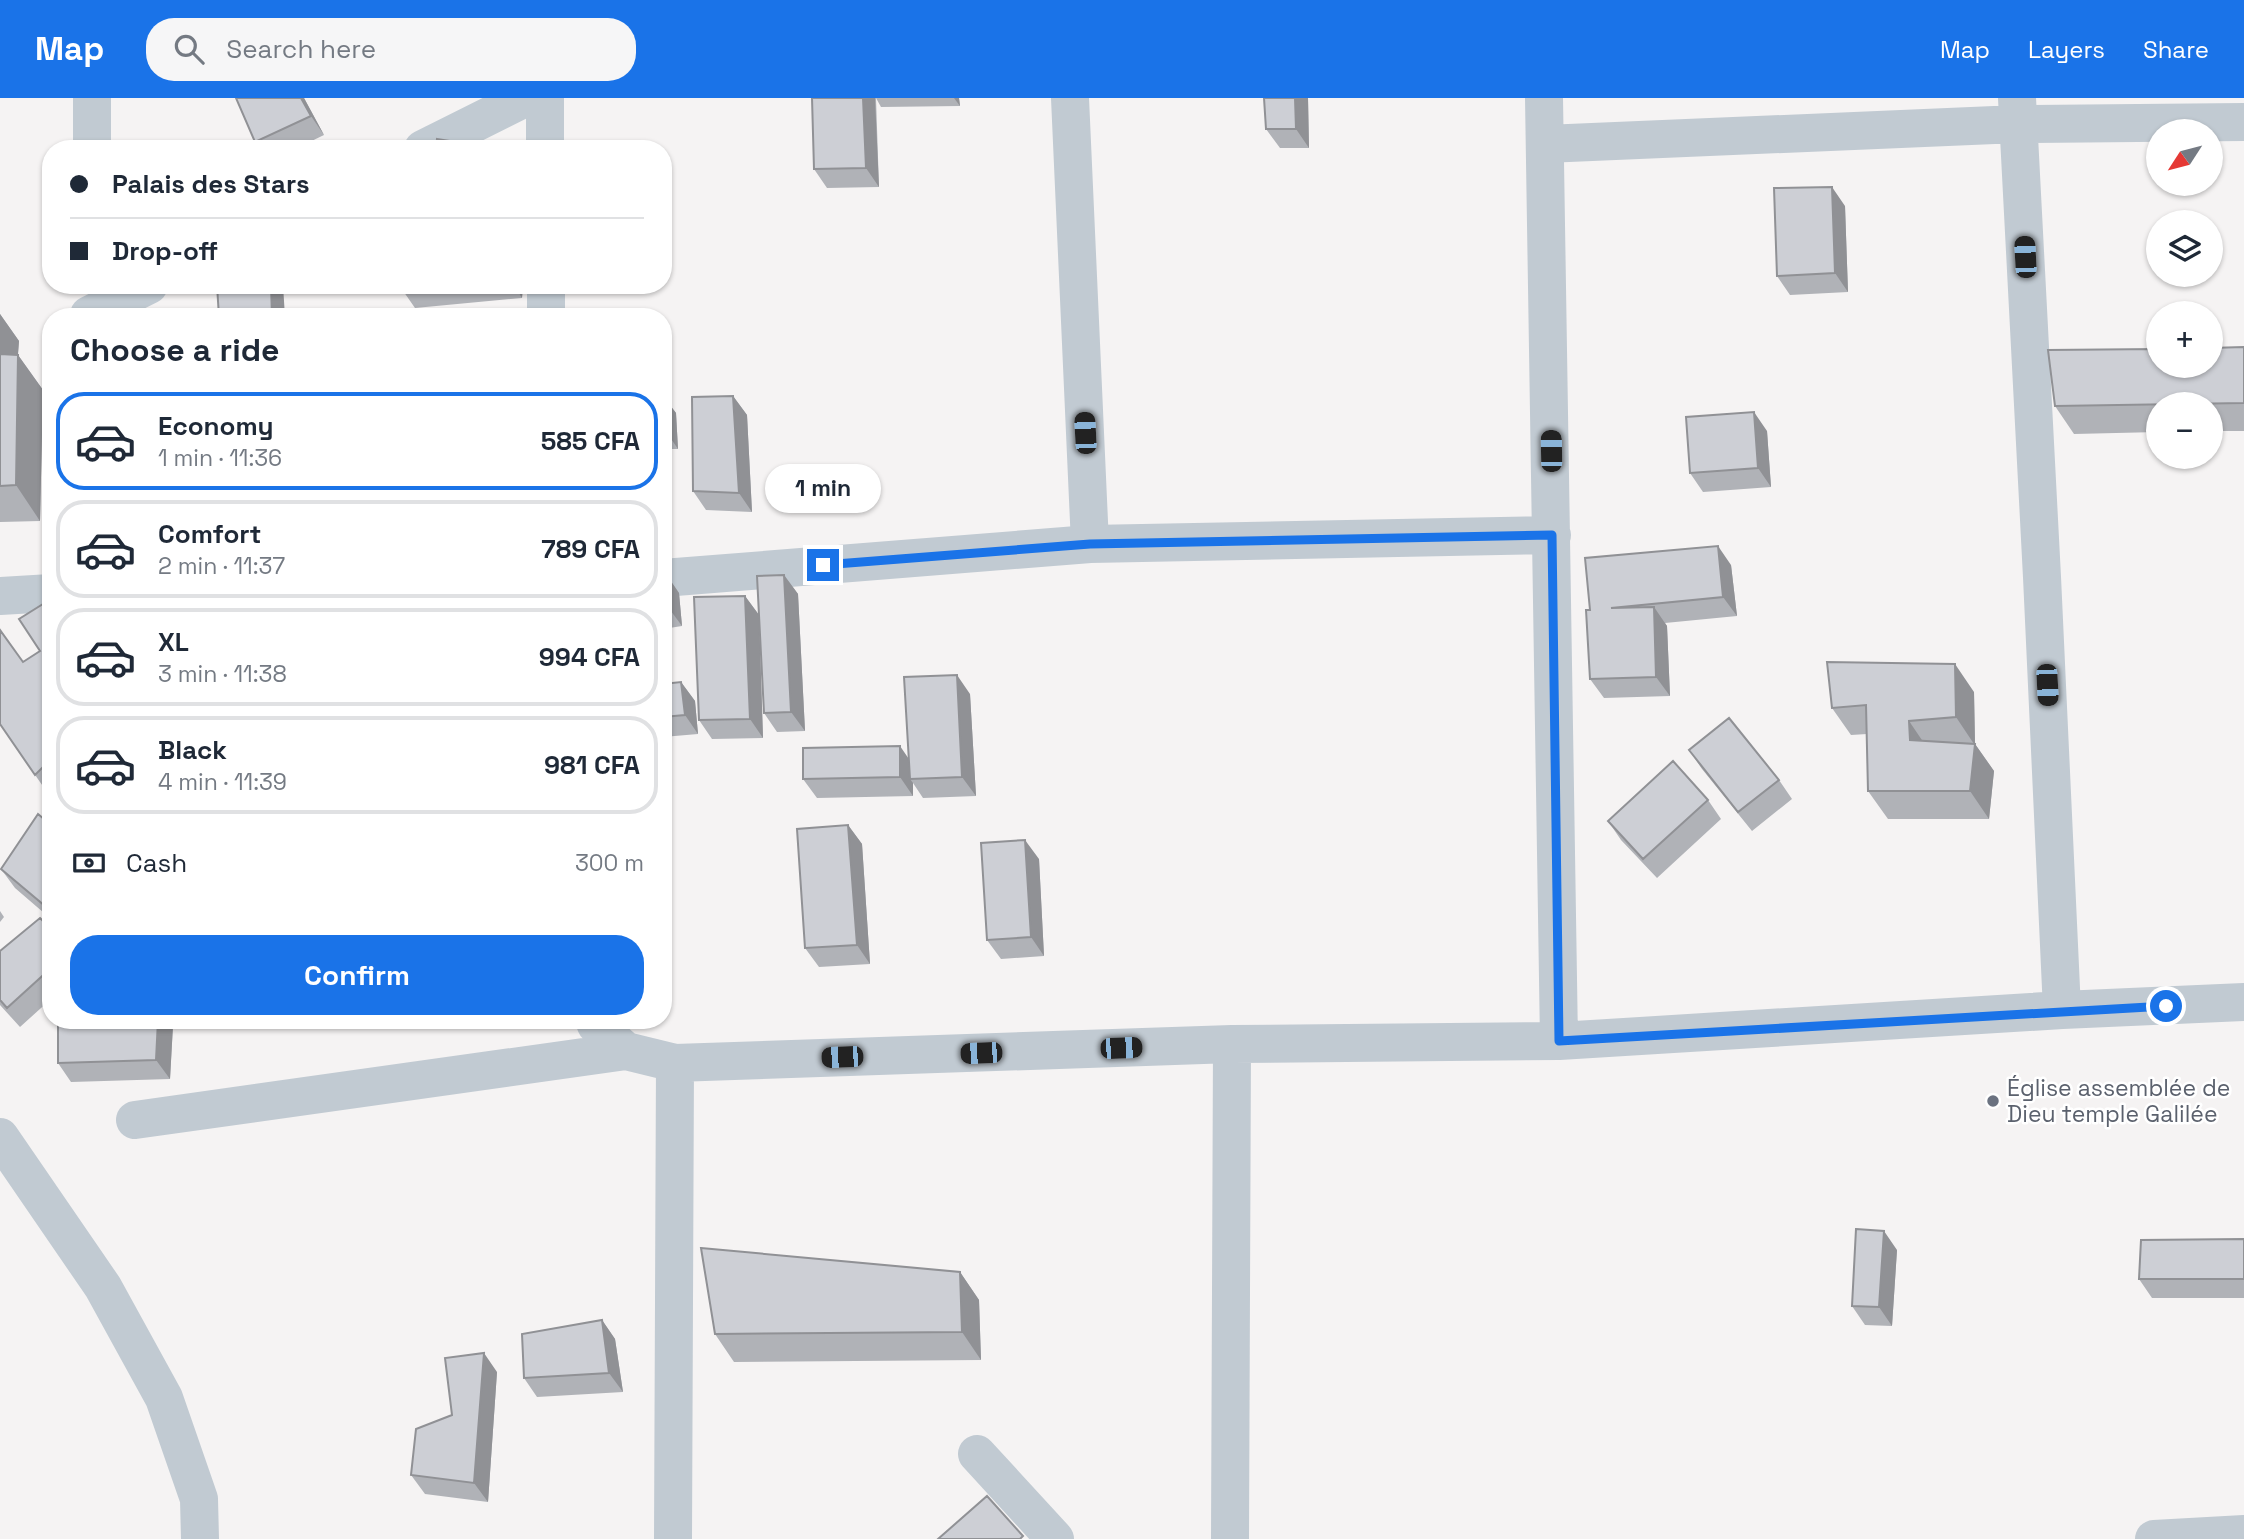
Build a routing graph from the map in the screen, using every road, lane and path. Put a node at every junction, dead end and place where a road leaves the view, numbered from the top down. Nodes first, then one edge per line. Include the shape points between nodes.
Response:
1 (92, 98) edge
2 (525, 98) edge
3 (545, 98) edge
4 (1070, 98) edge
5 (1544, 98) edge
6 (2017, 111) edge
7 (2244, 122) edge
8 (92, 140) edge
9 (441, 140) edge
10 (545, 140) edge
11 (1545, 144) junction
12 (123, 294) edge
13 (89, 306) edge
14 (1552, 535) junction
15 (1090, 544) junction
16 (672, 577) edge
17 (42, 594) edge
18 (0, 596) edge
19 (2244, 1002) edge
20 (2062, 1010) junction
21 (601, 1029) edge
22 (1559, 1041) junction
23 (1232, 1044) junction
24 (626, 1051) junction
25 (675, 1063) junction
26 (135, 1120) dead end
27 (0, 1137) edge
28 (977, 1454) dead end
29 (2244, 1534) edge
30 (200, 1539) edge
31 (673, 1539) edge
32 (1055, 1539) edge
33 (1230, 1539) edge
34 (2154, 1539) edge

1 - 8 street
2 - 9 street
3 - 10 street
4 - 15 street
5 - 11 street
6 - 7 street
6 - 11 street
6 - 20 street
11 - 14 street
12 - 13 street
14 - 15 street
14 - 22 street
15 - 16 street
17 - 18 street
19 - 20 street
20 - 22 street
21 - 24 street
22 - 23 street
23 - 25 street
23 - 33 street
24 - 25 street
24 - 26 street
25 - 31 street
27 - 30 street via 103,1287 164,1398 199,1499
28 - 32 street
29 - 34 street

